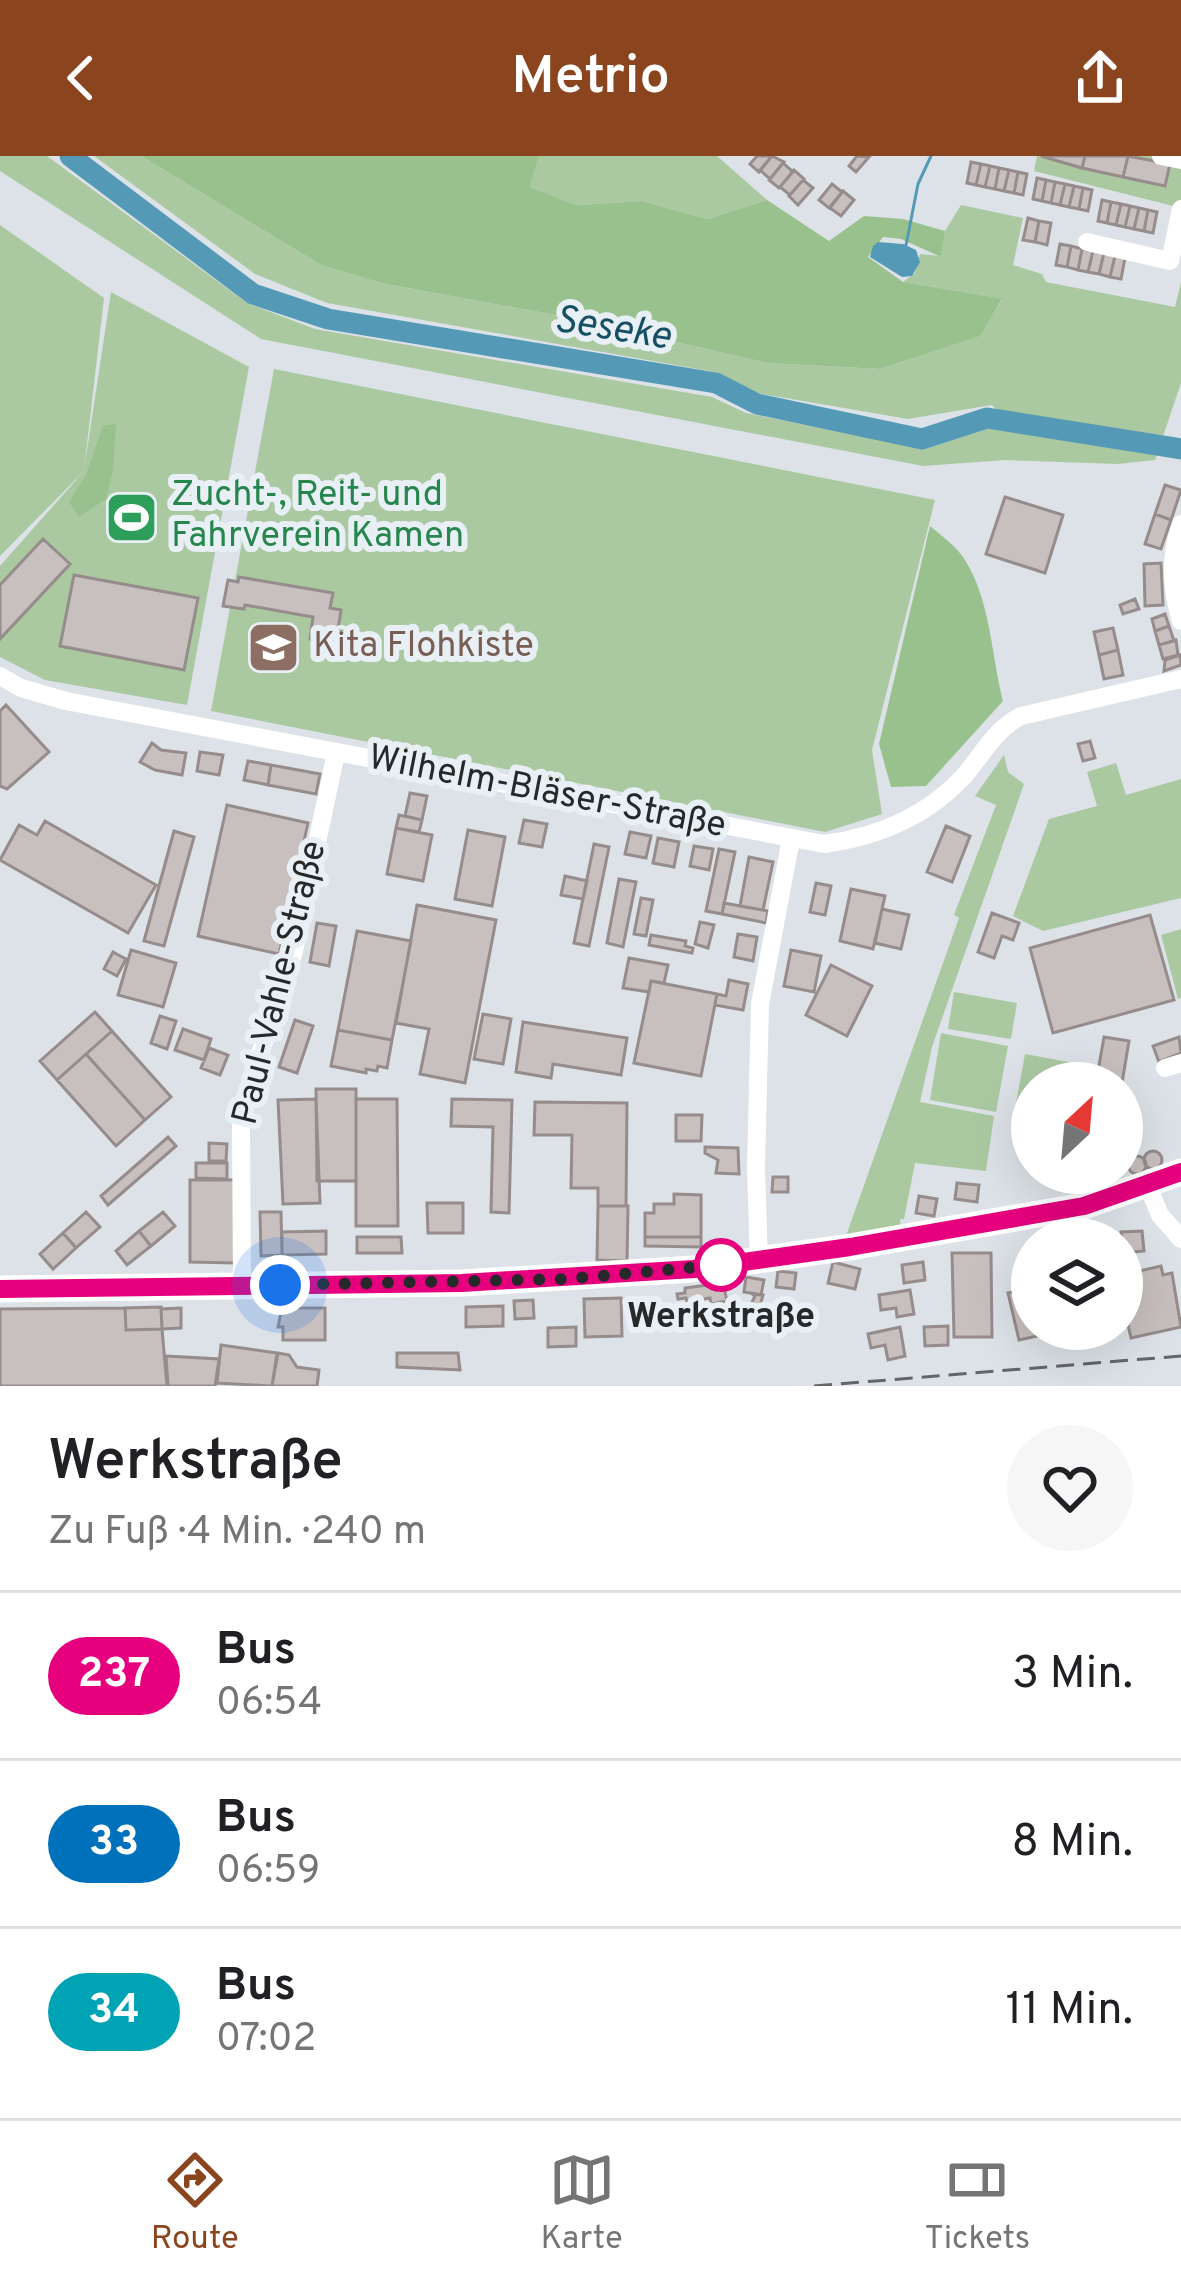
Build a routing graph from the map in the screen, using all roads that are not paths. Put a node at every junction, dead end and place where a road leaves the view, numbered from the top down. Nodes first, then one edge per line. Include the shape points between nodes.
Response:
1 (1161, 156) edge
2 (1181, 160) edge
3 (1181, 209) edge
4 (1087, 242) dead end
5 (1181, 524) edge
6 (1181, 621) edge
7 (0, 676) edge
8 (1181, 679) edge
9 (336, 753) junction
10 (790, 839) junction
11 (1181, 1172) edge
12 (1148, 1186) junction
13 (1181, 1238) edge
14 (759, 1260) junction
15 (242, 1286) junction
16 (0, 1289) edge

1 - 2 street
3 - 4 street via 1170,261
5 - 6 street via 1173,561
7 - 9 street, Wilhelm-Bläser-Straße via 66,701
8 - 10 street, Wilhelm-Bläser-Straße via 1007,723 915,817 845,842
9 - 10 street, Wilhelm-Bläser-Straße
9 - 15 street, Paul-Vahle-Straße via 294,951 244,1102
10 - 14 street via 760,1004
11 - 12 street
12 - 13 street
12 - 14 street via 1084,1206
14 - 15 street via 567,1279
15 - 16 street

